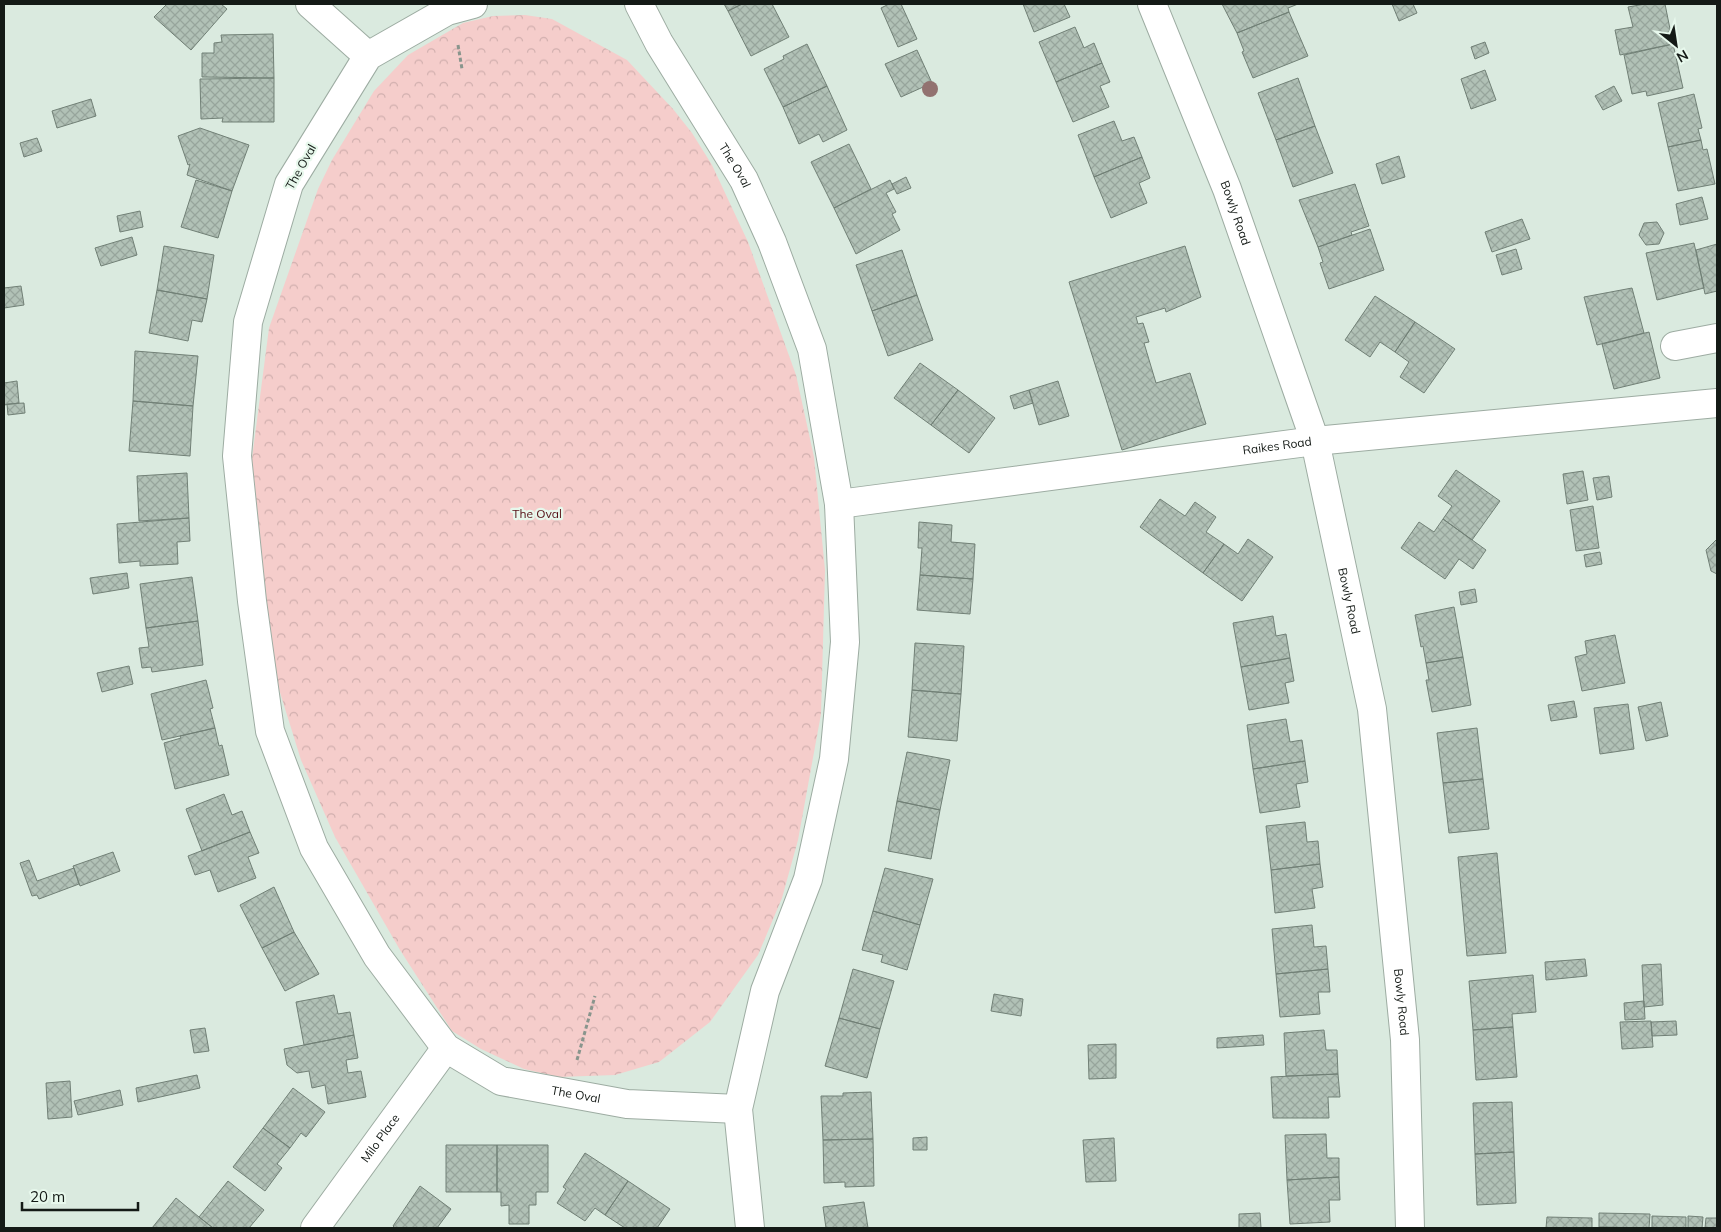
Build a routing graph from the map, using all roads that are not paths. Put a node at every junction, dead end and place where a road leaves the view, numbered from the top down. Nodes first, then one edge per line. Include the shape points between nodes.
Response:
1 (310, 4) edge
2 (473, 4) edge
3 (638, 4) edge
4 (1152, 4) edge
5 (368, 56) junction
6 (1717, 338) edge
7 (1674, 346) dead end
8 (1717, 403) edge
9 (1315, 441) junction
10 (839, 504) junction
11 (446, 1048) junction
12 (738, 1109) junction
13 (315, 1228) edge
14 (750, 1228) edge
15 (1410, 1228) edge

1 - 5 street
2 - 5 street, The Oval via 447,10
3 - 10 street, The Oval via 744,180 772,242 812,349
4 - 9 street, Bowly Road via 1227,189
5 - 11 street, The Oval via 289,184 248,322 237,456 270,731 314,848 377,956
6 - 7 street
8 - 9 street, Raikes Road
9 - 10 street, Raikes Road
9 - 15 street, Bowly Road via 1372,710 1405,1040
10 - 12 street, The Oval via 846,642 834,759 808,879 766,991
11 - 12 street, The Oval via 501,1081 627,1104
11 - 13 street, Milo Place
12 - 14 street

